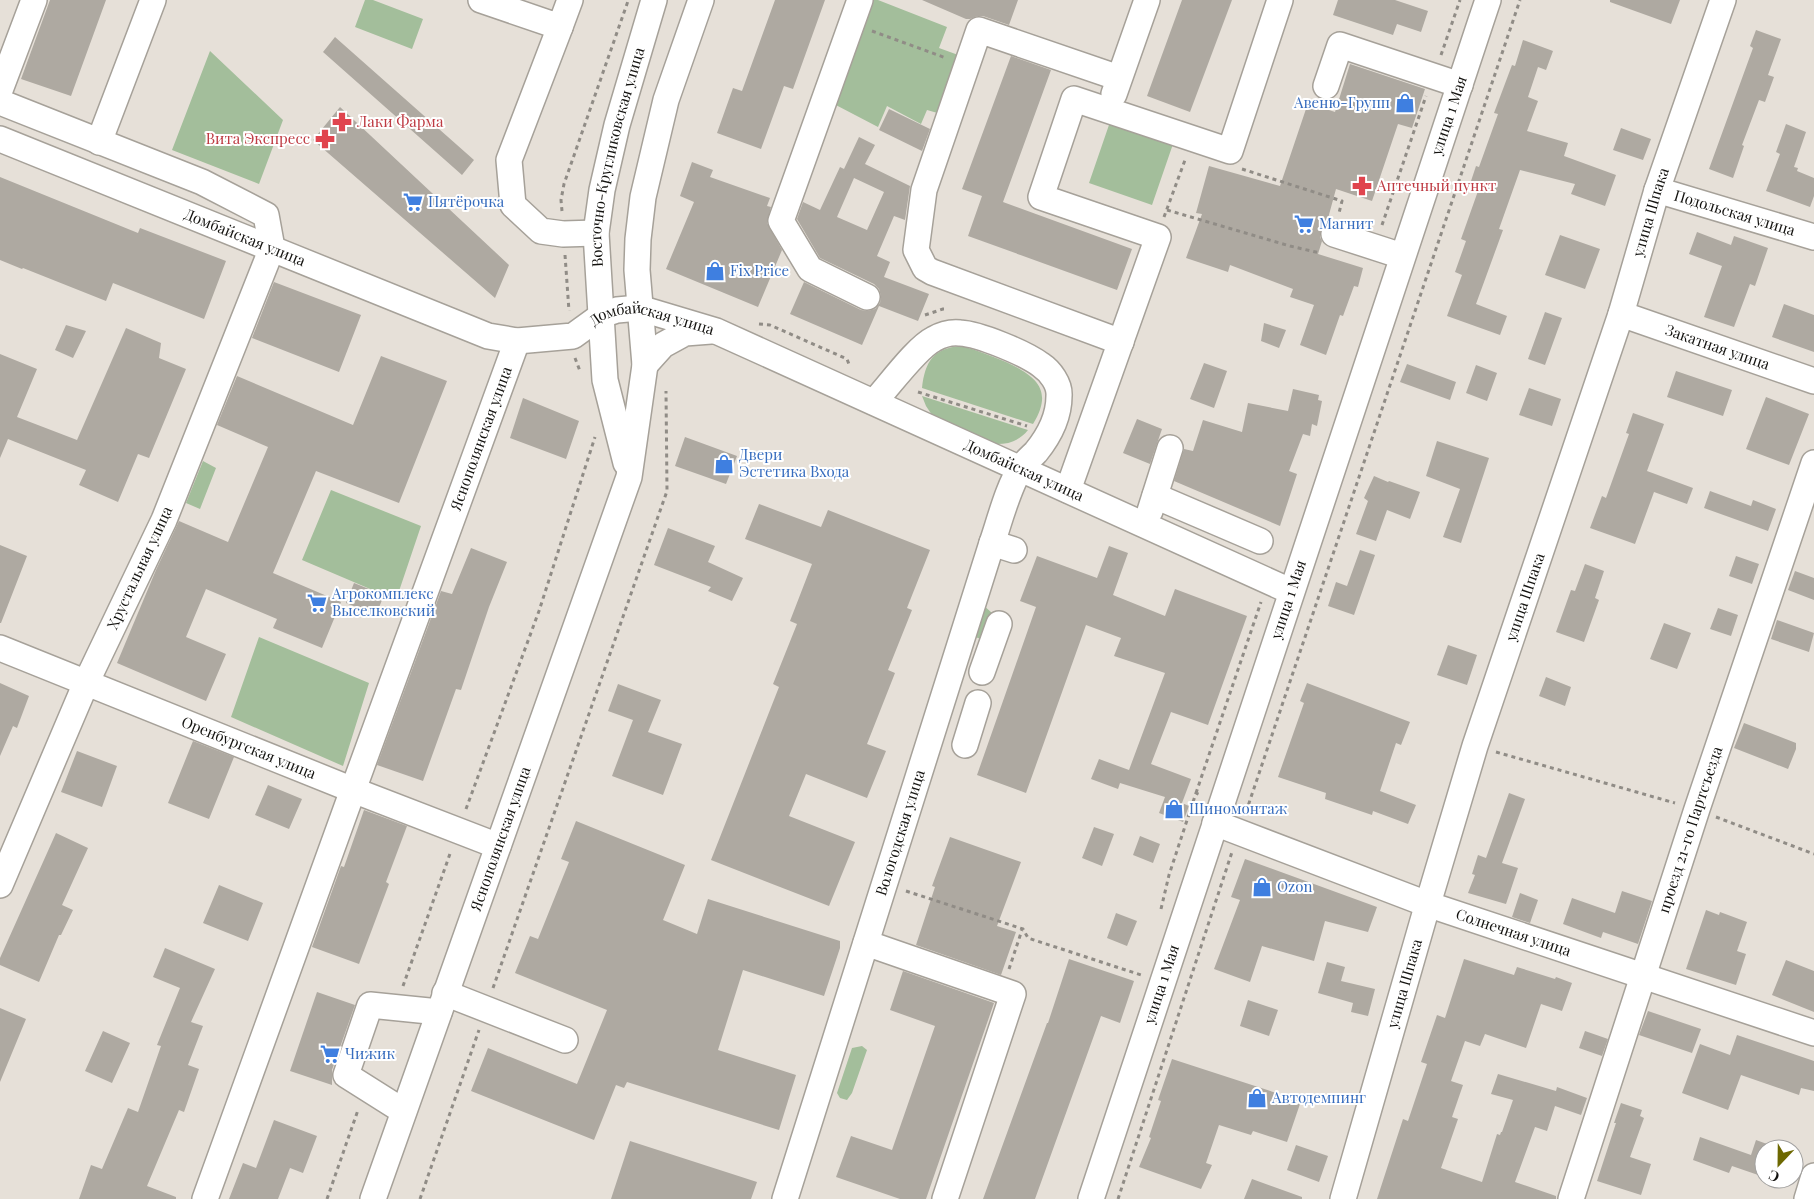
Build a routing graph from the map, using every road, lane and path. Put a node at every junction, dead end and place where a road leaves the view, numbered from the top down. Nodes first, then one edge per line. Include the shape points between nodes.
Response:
1 (34, 0) edge
2 (152, 0) edge
3 (481, 0) edge
4 (570, 0) edge
5 (628, 0) edge
6 (654, 0) edge
7 (701, 0) edge
8 (860, 0) edge
9 (1147, 0) edge
10 (1280, 0) edge
11 (1460, 0) edge
12 (1488, 0) edge
13 (1520, 0) edge
14 (1723, 0) edge
15 (852, 24) junction
16 (560, 27) junction
17 (968, 65) junction
18 (1434, 76) junction
19 (1119, 78) junction
20 (1460, 85) junction
21 (1326, 86) dead end
22 (629, 88) junction
23 (0, 90) edge
24 (666, 100) junction
25 (0, 102) edge
26 (1109, 110) junction
27 (1192, 138) junction
28 (0, 140) edge
29 (98, 142) junction
30 (1233, 166) dead end
31 (1657, 190) junction
32 (1167, 210) junction
33 (563, 234) junction
34 (596, 234) junction
35 (1334, 234) junction
36 (1158, 237) junction
37 (1814, 238) edge
38 (1375, 247) junction
39 (272, 248) junction
40 (1402, 256) junction
41 (866, 297) dead end
42 (639, 308) junction
43 (1621, 314) junction
44 (602, 315) junction
45 (570, 316) dead end
46 (716, 331) junction
47 (517, 341) junction
48 (1121, 342) junction
49 (645, 365) junction
50 (1814, 381) edge
51 (666, 383) dead end
52 (918, 392) dead end
53 (874, 402) junction
54 (598, 428) dead end
55 (1034, 429) dead end
56 (1170, 448) dead end
57 (1814, 462) edge
58 (1020, 469) junction
59 (629, 477) junction
60 (1068, 490) junction
61 (1155, 496) junction
62 (1145, 525) junction
63 (1260, 541) dead end
64 (1290, 591) junction
65 (1262, 598) dead end
66 (999, 624) dead end
67 (960, 643) junction
68 (0, 648) edge
69 (86, 683) junction
70 (941, 704) junction
71 (965, 744) dead end
72 (1475, 746) junction
73 (352, 790) junction
74 (1196, 793) dead end
75 (1697, 809) junction
76 (466, 811) dead end
77 (1215, 823) junction
78 (1239, 832) junction
79 (498, 846) junction
80 (1814, 854) edge
81 (884, 883) junction
82 (0, 885) edge
83 (1427, 904) junction
84 (1023, 929) junction
85 (866, 943) junction
86 (1144, 976) dead end
87 (1643, 977) junction
88 (1002, 990) junction
89 (442, 1002) junction
90 (486, 1009) junction
91 (1814, 1033) edge
92 (565, 1040) dead end
93 (403, 1111) junction
94 (1814, 1176) edge
95 (205, 1199) edge
96 (373, 1199) edge
97 (420, 1199) edge
98 (785, 1199) edge
99 (945, 1199) edge
100 (1091, 1199) edge
101 (1118, 1199) edge
102 (1343, 1199) edge
103 (1571, 1199) edge
104 (1807, 1199) edge

1 - 23 street
2 - 29 street
3 - 16 street
4 - 16 street
5 - 33 path via 564,184 561,200
6 - 22 street, Восточно-Кругликовская улица
7 - 24 street, Восточно-Кругликовская улица
8 - 15 street
9 - 19 street
10 - 27 street via 1230,151
11 - 18 path
12 - 20 street, улица 1 Мая
13 - 78 path
14 - 31 street, улица Шпака
15 - 17 path
15 - 41 street via 781,221 810,269
16 - 33 street via 509,160 513,206 541,231
17 - 19 street via 979,30
17 - 48 street via 924,190 916,250 920,259 932,272
18 - 20 street
18 - 21 street via 1340,45
18 - 38 path
19 - 26 street
20 - 40 street, улица 1 Мая
22 - 24 street
22 - 34 street, Восточно-Кругликовская улица via 602,190
24 - 42 street, Восточно-Кругликовская улица via 643,197 638,246
25 - 29 street
26 - 27 street
26 - 36 street via 1074,99 1041,196
27 - 32 path
28 - 39 street, Домбайская улица
29 - 39 street via 202,182 266,215
30 - 35 path via 1342,200
31 - 37 street, Подольская улица
31 - 43 street, улица Шпака
32 - 35 path via 1328,255
32 - 36 path
33 - 34 street
33 - 45 path
34 - 44 street, Восточно-Кругликовская улица
35 - 38 street
36 - 48 street
38 - 40 street
39 - 47 street, Домбайская улица via 488,336
39 - 69 street, Хрустальная улица via 164,520
40 - 64 street, улица 1 Мая
42 - 44 street, Домбайская улица
42 - 46 street, Домбайская улица
42 - 49 street, Восточно-Кругликовская улица
43 - 50 street, Закатная улица
43 - 72 street, улица Шпака
44 - 47 street, Домбайская улица via 572,336
44 - 59 street, Восточно-Кругликовская улица via 605,380
46 - 49 street via 685,333 663,345
46 - 53 street, Домбайская улица
47 - 73 street, Яснополянская улица
48 - 60 street
49 - 59 street, Яснополянская улица
51 - 90 path via 667,490
52 - 55 path
53 - 58 street, Домбайская улица
53 - 58 street, Вологодская улица via 922,348 945,334 959,332 975,336 1026,356 1053,376 1060,394 1052,428
54 - 76 path via 539,611
56 - 61 street
57 - 75 street, проезд 21-го Партсъезда
58 - 60 street, Домбайская улица
58 - 67 street, Вологодская улица via 1009,493 1003,546
59 - 79 street, Яснополянская улица
60 - 62 street, Домбайская улица
61 - 62 street
61 - 63 street
62 - 64 street, Домбайская улица
64 - 77 street, улица 1 Мая
65 - 74 path
66 - 67 street via 985,663
67 - 70 street, Вологодская улица
68 - 69 street, Оренбургская улица
69 - 73 street, Оренбургская улица
69 - 82 street, Хрустальная улица
70 - 71 street via 976,710
70 - 81 street, Вологодская улица
72 - 75 path
72 - 83 street, улица Шпака
73 - 79 street, Оренбургская улица
73 - 95 street, Яснополянская улица
75 - 80 path
75 - 87 street, проезд 21-го Партсъезда
77 - 78 street, Солнечная улица
77 - 100 street, улица 1 Мая
78 - 83 street, Солнечная улица
78 - 101 path
79 - 89 street, Яснополянская улица
81 - 84 path
81 - 85 street, Вологодская улица
83 - 87 street, Солнечная улица
83 - 102 street, улица Шпака
84 - 86 path via 1028,938
84 - 88 path
85 - 88 street
85 - 98 street, Вологодская улица
87 - 91 street, Солнечная улица
87 - 103 street, проезд 21-го Партсъезда
88 - 99 street via 1013,994
89 - 90 street
89 - 93 street, Яснополянская улица
89 - 93 street via 370,1005 346,1075
90 - 92 street
90 - 97 path
93 - 96 street, Яснополянская улица
94 - 104 street

